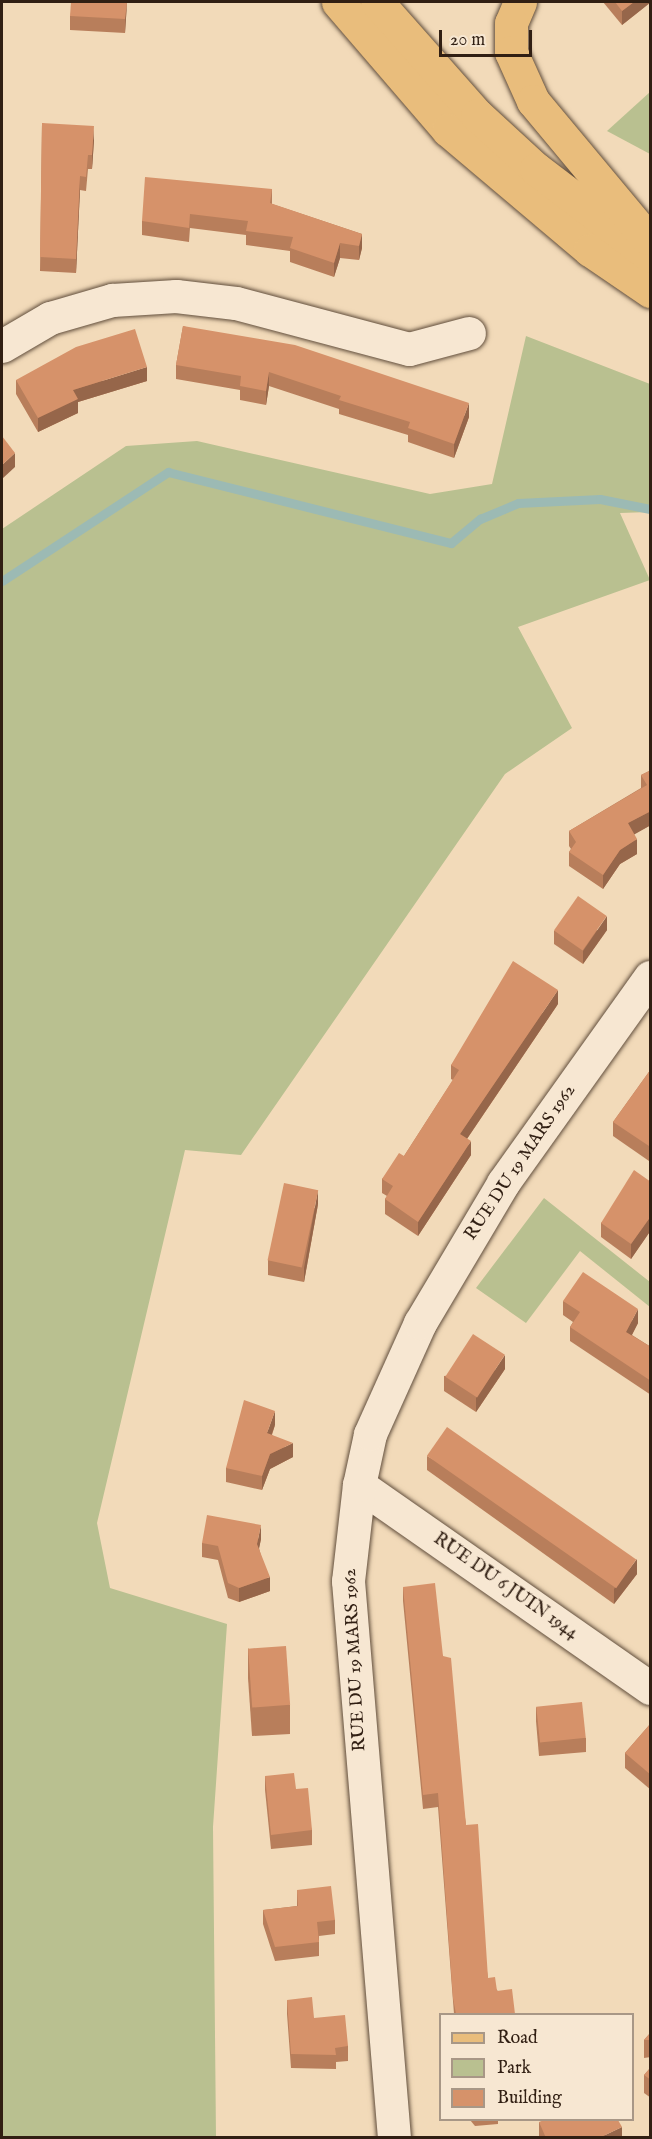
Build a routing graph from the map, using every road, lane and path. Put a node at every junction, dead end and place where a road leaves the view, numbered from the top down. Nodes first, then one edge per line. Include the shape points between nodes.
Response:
1 (338, 2) edge
2 (377, 2) edge
3 (520, 2) edge
4 (651, 242) edge
5 (651, 256) edge
6 (651, 291) edge
7 (469, 333) dead end
8 (4, 335) edge
9 (651, 976) edge
10 (359, 1485) junction
11 (651, 1688) edge
12 (394, 2138) edge

1 - 6 main road via 448,130 590,250
2 - 5 main road via 477,116 536,169
3 - 4 main road via 511,23 511,52 533,101
7 - 8 street via 409,349 236,303 176,296 112,300
9 - 10 street, RUE DU 19 MARS 1962 via 503,1183 420,1323 370,1434
10 - 11 street, RUE DU 6 JUIN 1944
10 - 12 street, RUE DU 19 MARS 1962 via 348,1581

